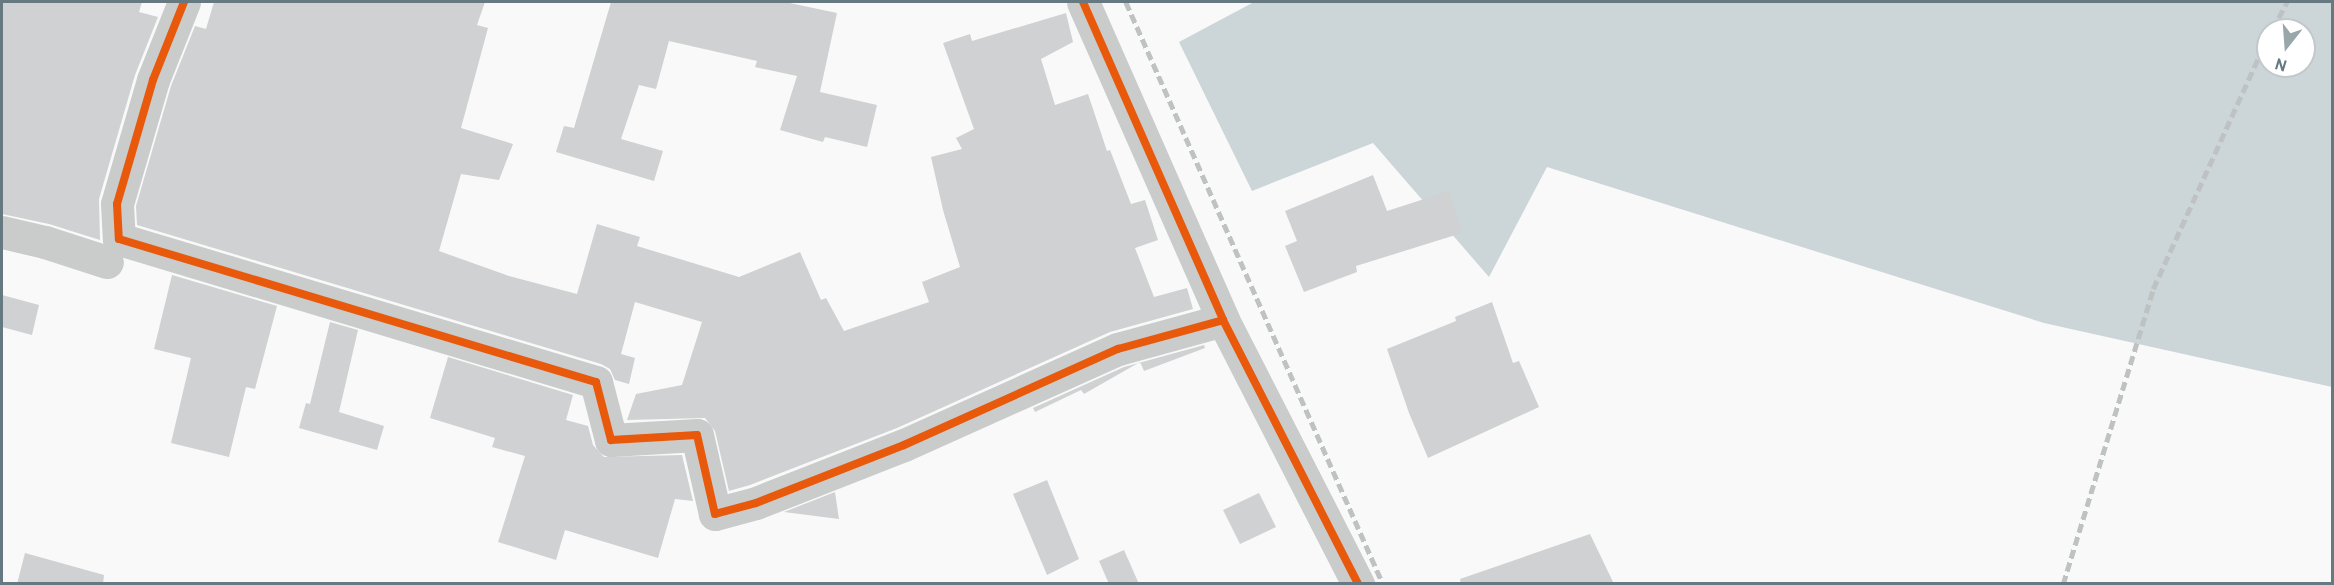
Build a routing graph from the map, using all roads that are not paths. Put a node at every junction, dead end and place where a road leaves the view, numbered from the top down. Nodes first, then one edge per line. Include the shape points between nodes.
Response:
1 (184, 2) edge
2 (1083, 2) edge
3 (2, 232) edge
4 (107, 262) dead end
5 (1223, 320) junction
6 (1358, 584) edge

1 - 5 street via 153,80 117,204 118,239 596,382 611,440 697,435 715,514 756,503 904,445 1118,349
2 - 5 street
3 - 4 street
5 - 6 street

